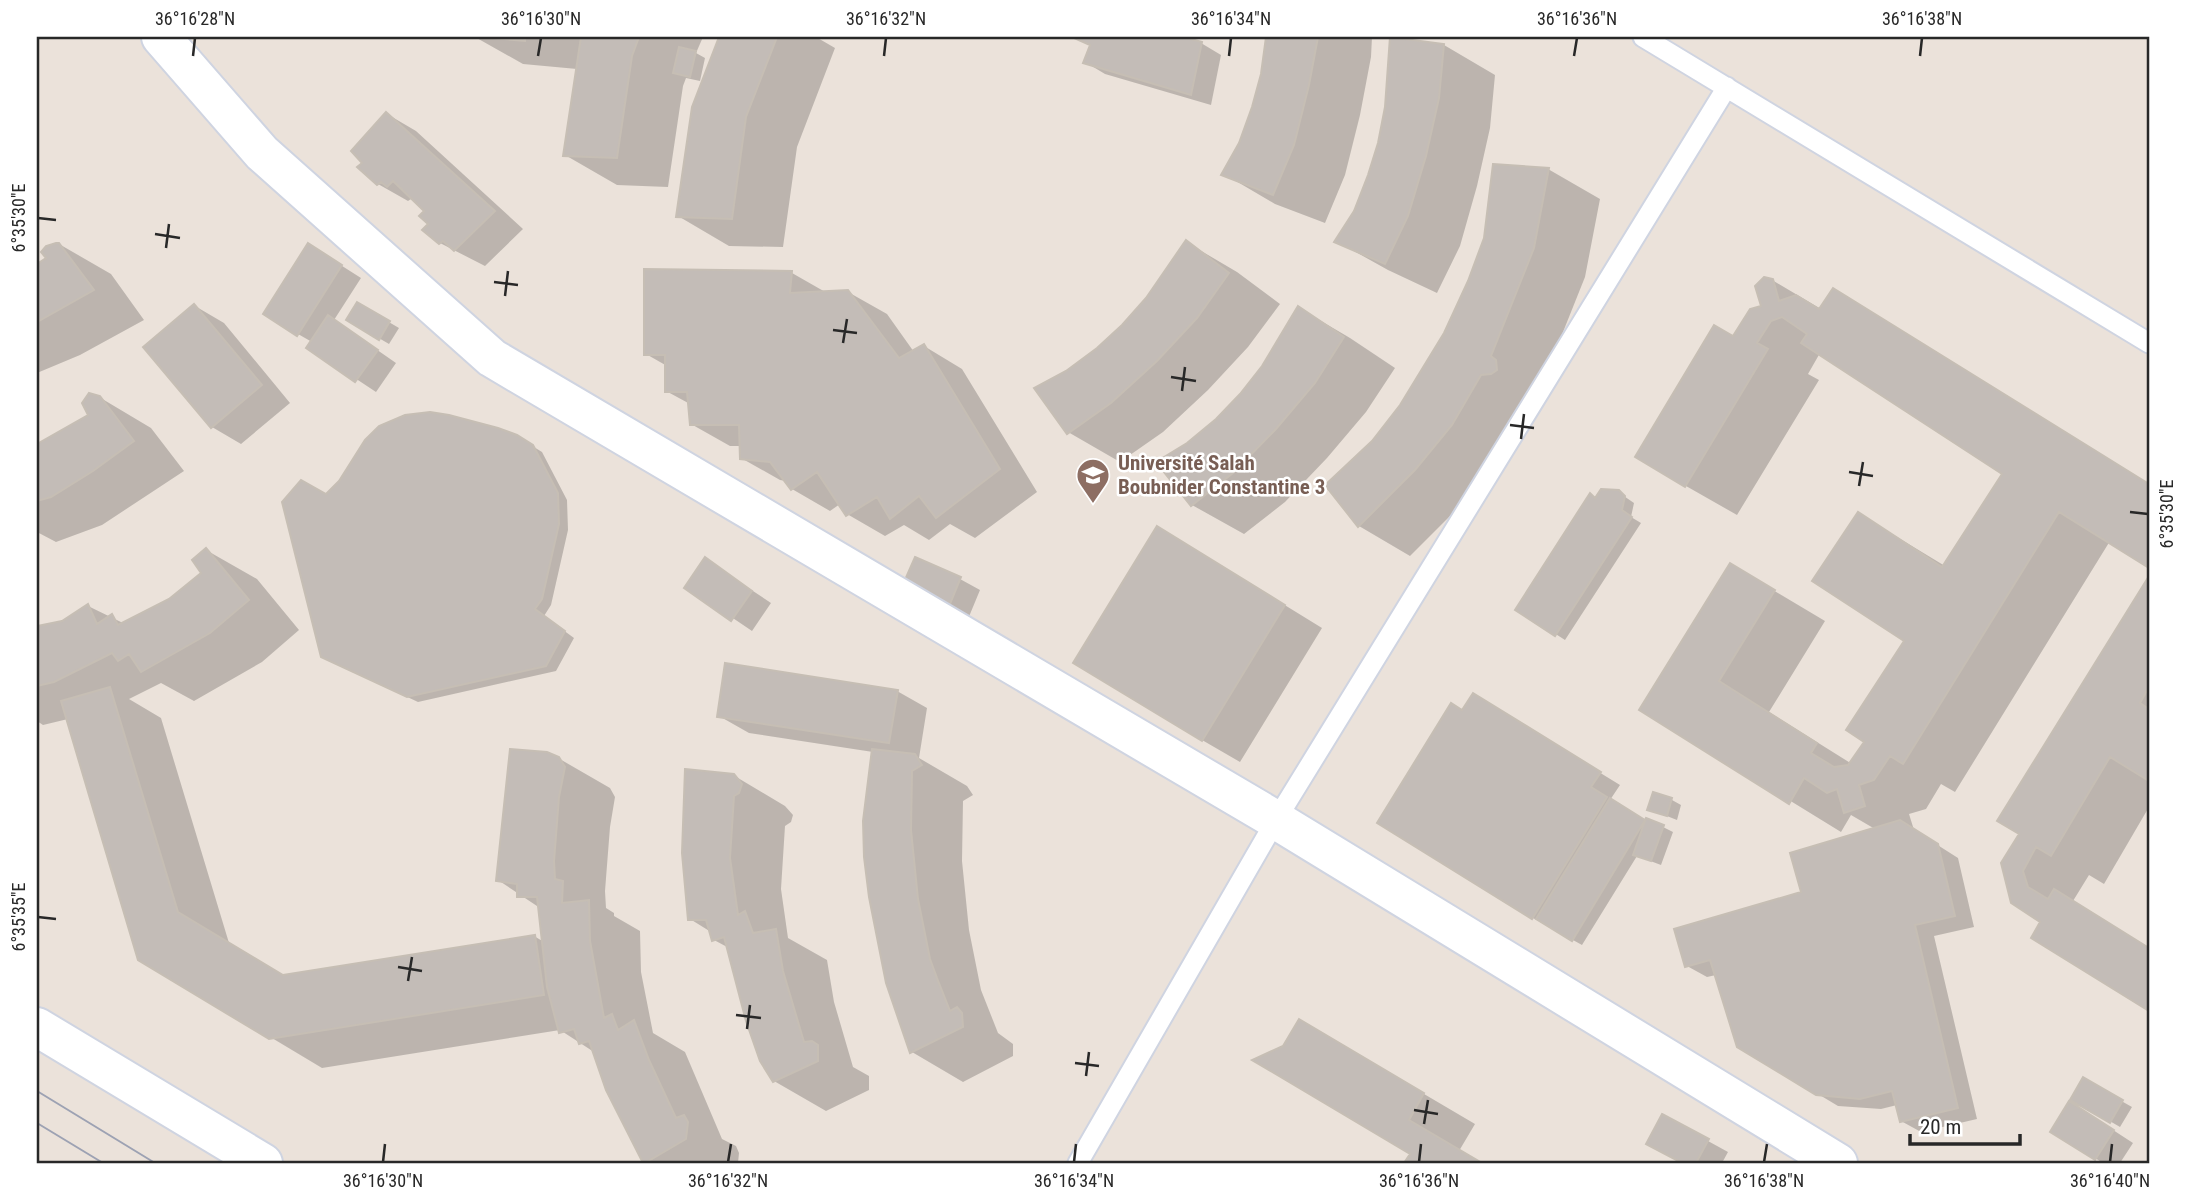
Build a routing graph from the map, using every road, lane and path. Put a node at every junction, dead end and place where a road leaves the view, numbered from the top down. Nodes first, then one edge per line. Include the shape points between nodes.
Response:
1 (161, 37) edge
2 (1643, 37) edge
3 (1727, 88) junction
4 (2149, 343) edge
5 (1276, 820) junction
6 (37, 1027) edge
7 (263, 1163) edge
8 (1078, 1163) edge
9 (1838, 1163) edge

1 - 5 street via 262,153 492,358
2 - 3 lane
3 - 4 lane
3 - 5 lane
5 - 8 lane
5 - 9 street
6 - 7 street

